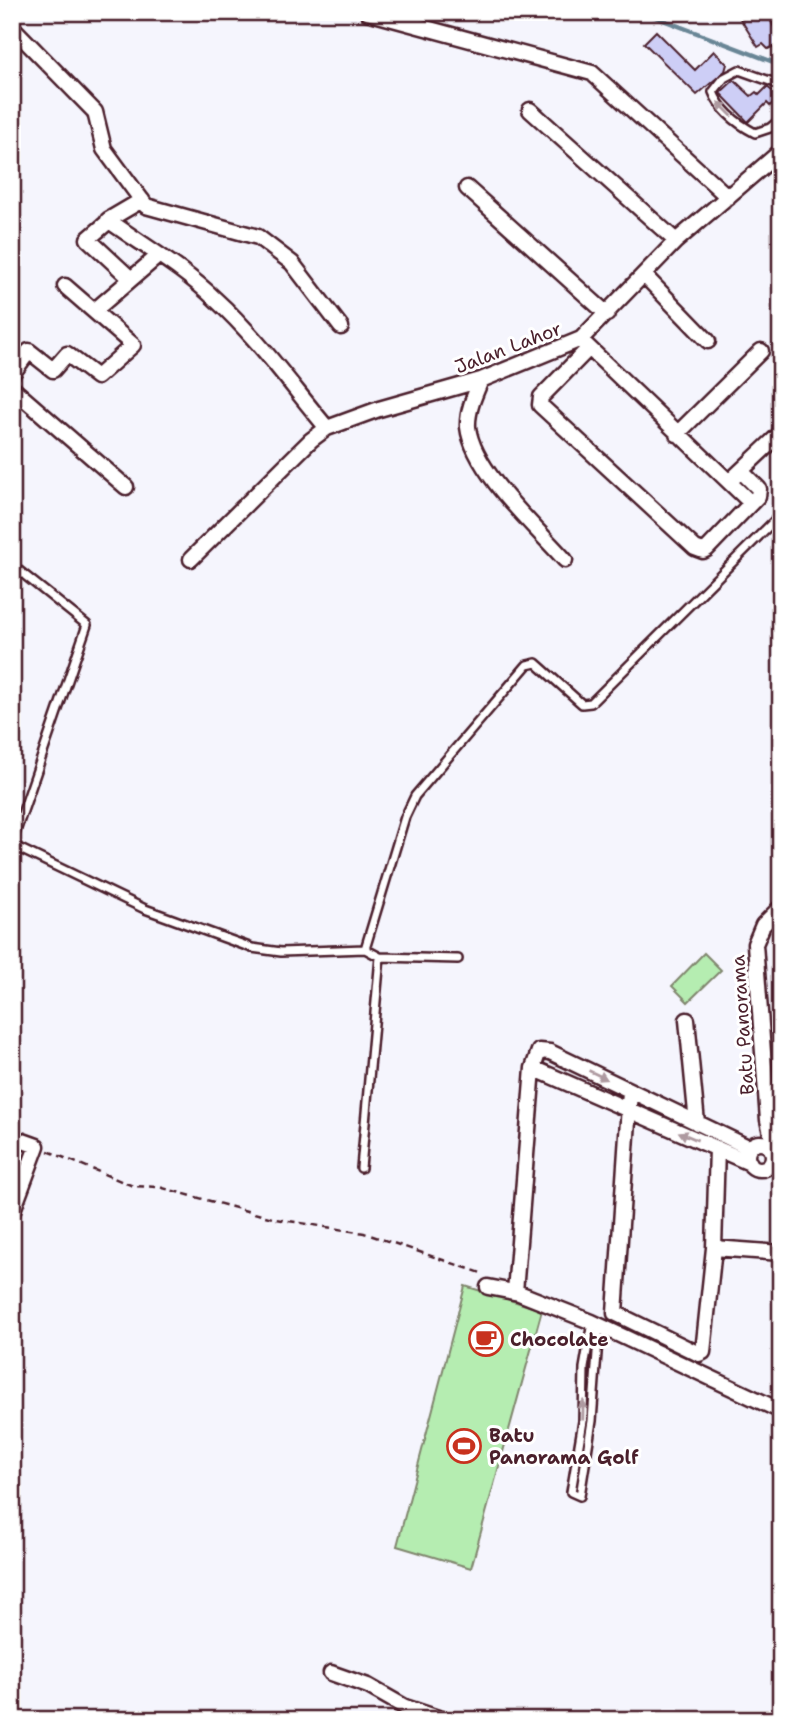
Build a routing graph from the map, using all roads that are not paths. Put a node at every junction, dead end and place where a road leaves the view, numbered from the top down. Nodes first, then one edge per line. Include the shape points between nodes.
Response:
1 (13, 12) edge
2 (367, 12) edge
3 (12, 25) edge
4 (781, 85) edge
5 (530, 110) dead end
6 (781, 119) edge
7 (781, 151) edge
8 (467, 188) dead end
9 (728, 197) junction
10 (142, 200) junction
11 (109, 221) junction
12 (676, 241) junction
13 (158, 256) junction
14 (644, 275) junction
15 (131, 279) junction
16 (65, 286) dead end
17 (94, 311) junction
18 (607, 314) junction
19 (341, 327) dead end
20 (708, 341) dead end
21 (585, 344) junction
22 (761, 351) dead end
23 (12, 373) edge
24 (481, 380) junction
25 (12, 388) edge
26 (327, 428) junction
27 (781, 433) edge
28 (677, 434) junction
29 (741, 471) junction
30 (729, 482) junction
31 (126, 487) dead end
32 (751, 503) junction
33 (781, 514) edge
34 (191, 559) dead end
35 (565, 560) dead end
36 (12, 565) edge
37 (12, 844) edge
38 (781, 907) edge
39 (365, 949) junction
40 (380, 957) junction
41 (458, 959) dead end
42 (687, 1020) dead end
43 (533, 1068) junction
44 (630, 1091) junction
45 (628, 1110) junction
46 (697, 1123) junction
47 (12, 1137) edge
48 (767, 1143) edge
49 (717, 1148) junction
50 (750, 1163) junction
51 (776, 1163) edge
52 (361, 1168) dead end
53 (12, 1213) edge
54 (714, 1248) junction
55 (781, 1253) edge
56 (490, 1281) road end
57 (516, 1292) junction
58 (595, 1324) junction
59 (781, 1411) edge
60 (331, 1673) dead end
61 (444, 1720) edge

1 - 3 street
2 - 9 street via 592,73
3 - 10 street via 95,112 104,149
6 -> 4 lane via 755,133 741,125 713,92 738,70
5 - 12 street
7 - 9 street, Jalan Lahor
8 - 18 street
9 - 12 street, Jalan Lahor
10 - 11 street via 109,216
10 - 19 street via 149,207 258,237 292,263
11 - 13 street
11 - 15 street via 88,239
12 - 14 street, Jalan Lahor
13 - 15 street
13 - 26 street via 216,299
14 - 18 street, Jalan Lahor
14 - 20 street
15 - 17 street
16 - 17 street
17 - 23 street via 133,345 97,377 67,354 53,370 29,351
18 - 21 street, Jalan Lahor
21 - 24 street, Jalan Lahor
21 - 28 street
21 - 32 street via 539,399 542,408 699,550 707,549
22 - 28 street
24 - 26 street, Jalan Lahor
24 - 35 street via 468,426 474,447 487,471
25 - 31 street
26 - 34 street, Jalan Lahor
27 - 29 street
28 - 30 street
29 - 30 street
29 - 32 street via 759,489
30 - 32 street
33 - 39 lane via 592,703 582,704 536,663 527,665 415,796
36 - 37 lane via 87,625
37 - 39 lane via 145,909 252,948 281,952
38 - 48 street, Batu Panorama via 763,925 755,944
39 - 40 lane
40 - 41 lane
40 - 52 lane
42 - 46 street
43 -> 44 street via 536,1053 550,1052
43 - 45 street
43 - 57 street
44 - 45 street
44 - 46 street
49 -> 45 street
45 - 54 street via 616,1315 701,1353
46 - 48 street
47 - 53 street via 37,1146
48 - 50 street
48 - 51 street
49 - 50 street
49 - 54 street
50 - 51 street via 764,1168
54 - 55 street
56 - 57 street
57 - 58 street
58 -> 58 lane via 592,1421 580,1496 571,1492 583,1421 584,1368
58 - 59 street
60 - 61 street

